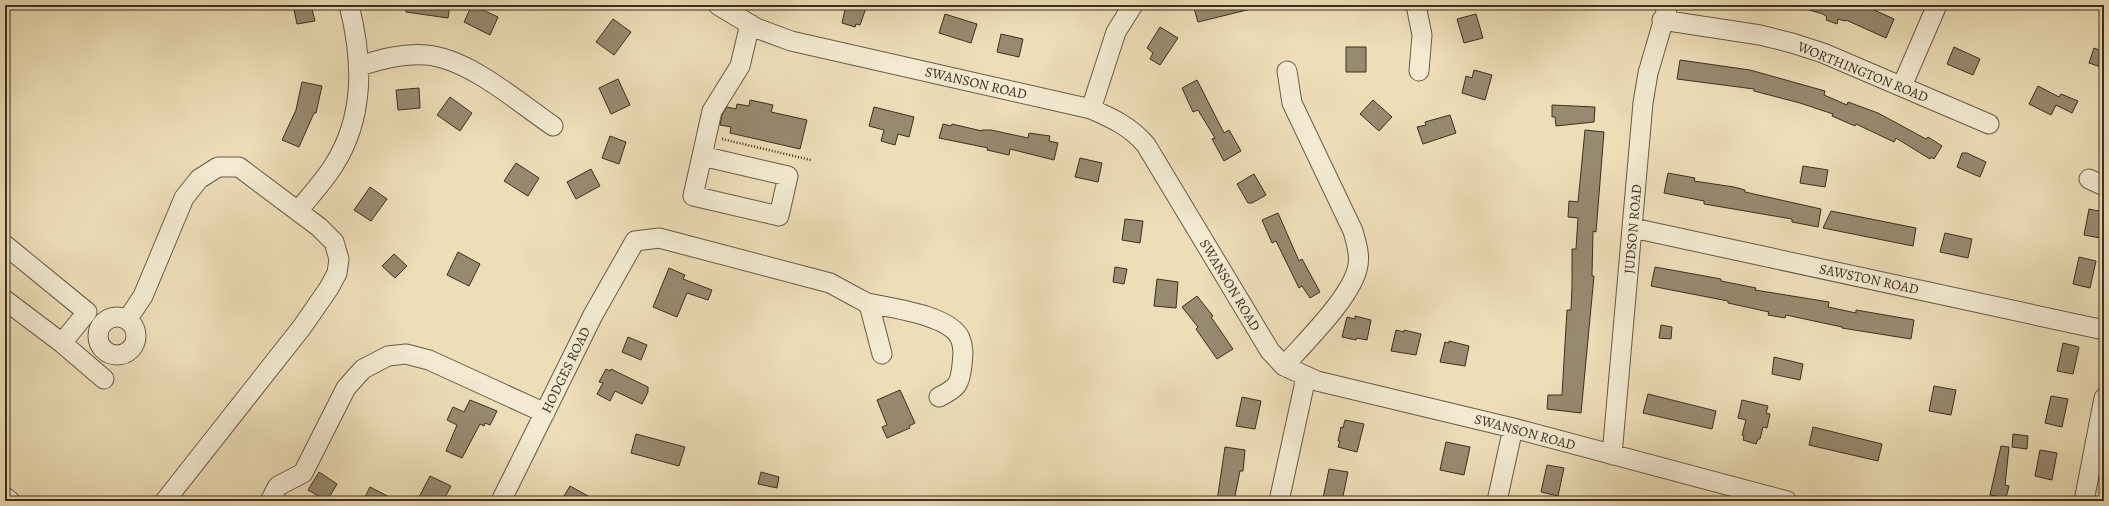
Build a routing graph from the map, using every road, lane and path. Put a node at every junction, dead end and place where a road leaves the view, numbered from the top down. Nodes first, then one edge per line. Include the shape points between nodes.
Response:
1 (350, 5) edge
2 (718, 5) edge
3 (1134, 5) edge
4 (1416, 5) edge
5 (1937, 5) edge
6 (1665, 13) edge
7 (750, 24) junction
8 (360, 66) junction
9 (1287, 71) dead end
10 (1419, 71) dead end
11 (1902, 86) junction
12 (1091, 109) junction
13 (1989, 124) dead end
14 (553, 126) dead end
15 (706, 136) junction
16 (702, 156) junction
17 (811, 160) dead end
18 (298, 211) junction
19 (1633, 228) junction
20 (6, 247) edge
21 (5, 300) edge
22 (868, 303) junction
23 (87, 312) junction
24 (127, 320) junction
25 (103, 324) junction
26 (2104, 330) edge
27 (62, 343) junction
28 (882, 354) dead end
29 (1284, 366) junction
30 (1306, 376) junction
31 (104, 379) dead end
32 (939, 396) dead end
33 (2104, 398) edge
34 (544, 413) junction
35 (1513, 428) junction
36 (1612, 455) junction
37 (1738, 495) edge
38 (5, 497) edge
39 (10, 501) edge
40 (165, 501) edge
41 (270, 501) edge
42 (502, 501) edge
43 (1279, 501) edge
44 (1497, 501) edge
45 (1787, 501) edge
46 (2084, 501) edge

1 - 8 street
2 - 7 street, SWANSON ROAD
3 - 12 street via 1116,32
4 - 10 street via 1422,35
5 - 11 street
6 - 11 street, WORTHINGTON ROAD via 1792,43
6 - 19 street, JUDSON ROAD via 1648,73 1643,103
7 - 12 street, SWANSON ROAD via 774,35 813,46
7 - 15 street via 740,66 712,111
8 - 14 street via 388,57 409,55 445,58 482,76
8 - 18 street via 360,88 350,135 334,165
9 - 29 street via 1292,103 1353,232 1358,253 1356,275 1344,296
11 - 13 street, WORTHINGTON ROAD
12 - 29 street, SWANSON ROAD via 1122,124 1146,145 1270,351
15 - 16 street
15 - 17 path
16 - 16 street via 693,196 780,216 788,176
18 - 24 street via 239,167 218,167 199,179 184,198 143,296
18 - 40 street via 334,242 339,259 337,273 302,327
19 - 26 street, SAWSTON ROAD
19 - 36 street, JUDSON ROAD
20 - 23 street
21 - 27 street
22 - 28 street
22 - 32 street via 934,319 949,325 960,337 964,351 960,382 954,389
22 - 34 street, HODGES ROAD via 830,283 773,267 659,238 635,241 593,315
23 - 25 street
23 - 27 street
24 - 25 street via 114,318
24 - 25 street via 135,330 136,336 132,348 121,355 110,354 101,346 98,335
27 - 31 street
29 - 30 street, SWANSON ROAD
30 - 35 street, SWANSON ROAD
30 - 43 street
33 - 46 street
34 - 41 street via 429,360 406,354 388,356 363,369 346,388 303,473 278,486
34 - 42 street, HODGES ROAD
35 - 36 street, SWANSON ROAD
35 - 44 street
36 - 37 street, SWANSON ROAD
37 - 45 street, SWANSON ROAD
38 - 39 street

